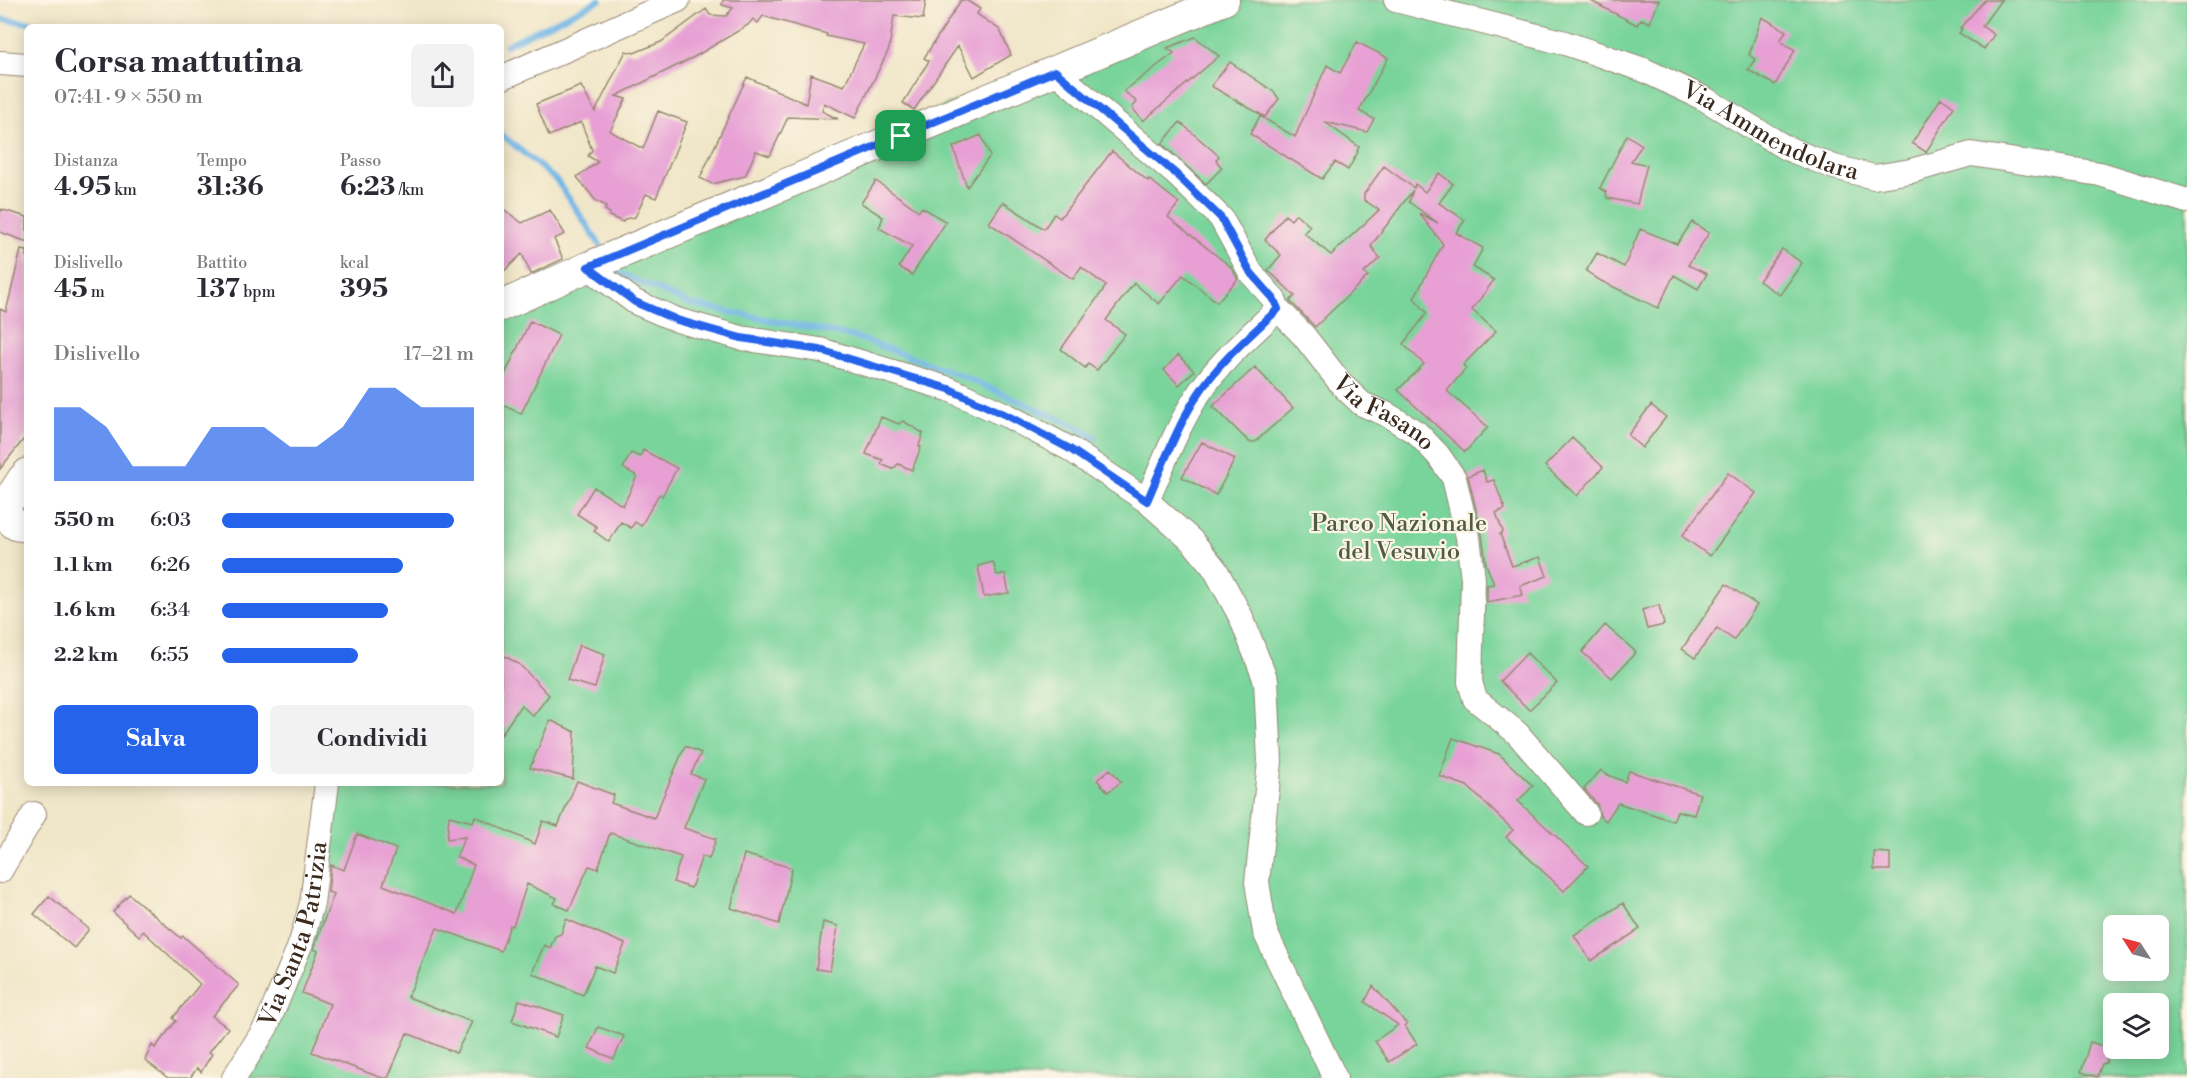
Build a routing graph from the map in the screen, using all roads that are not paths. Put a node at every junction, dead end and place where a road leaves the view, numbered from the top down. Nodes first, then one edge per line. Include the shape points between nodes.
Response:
1 (678, 0) edge
2 (1224, 0) edge
3 (1396, 0) edge
4 (0, 63) edge
5 (24, 65) edge
6 (1055, 71) junction
7 (504, 77) edge
8 (2187, 201) edge
9 (588, 267) junction
10 (504, 305) edge
11 (1278, 309) junction
12 (24, 473) edge
13 (9, 499) edge
14 (1147, 501) junction
15 (16, 531) edge
16 (327, 786) edge
17 (1586, 813) dead end
18 (34, 814) dead end
19 (0, 871) edge
20 (234, 1078) edge
21 (1335, 1078) edge

1 - 7 street
2 - 6 main road
3 - 8 street, Via Ammendolara via 1565,43 1644,70 1705,99 1786,148 1834,167 1874,177 1971,154 2100,174
4 - 5 street
6 - 9 main road
6 - 11 street, Via Fasano via 1176,174 1221,218 1251,273
9 - 10 main road
9 - 14 street via 635,302 677,320 741,338 820,350 949,389 1070,449
11 - 14 street via 1221,365 1200,392
11 - 17 street, Via Fasano via 1355,398 1416,433 1454,478 1473,579 1470,682 1475,699 1517,734
12 - 13 street
13 - 15 main road via 3,515
14 - 21 street via 1192,541 1215,569 1241,617 1266,681 1270,761 1257,882 1265,932
16 - 20 street, Via Santa Patrizia via 312,903 301,943 266,1027
18 - 19 street

